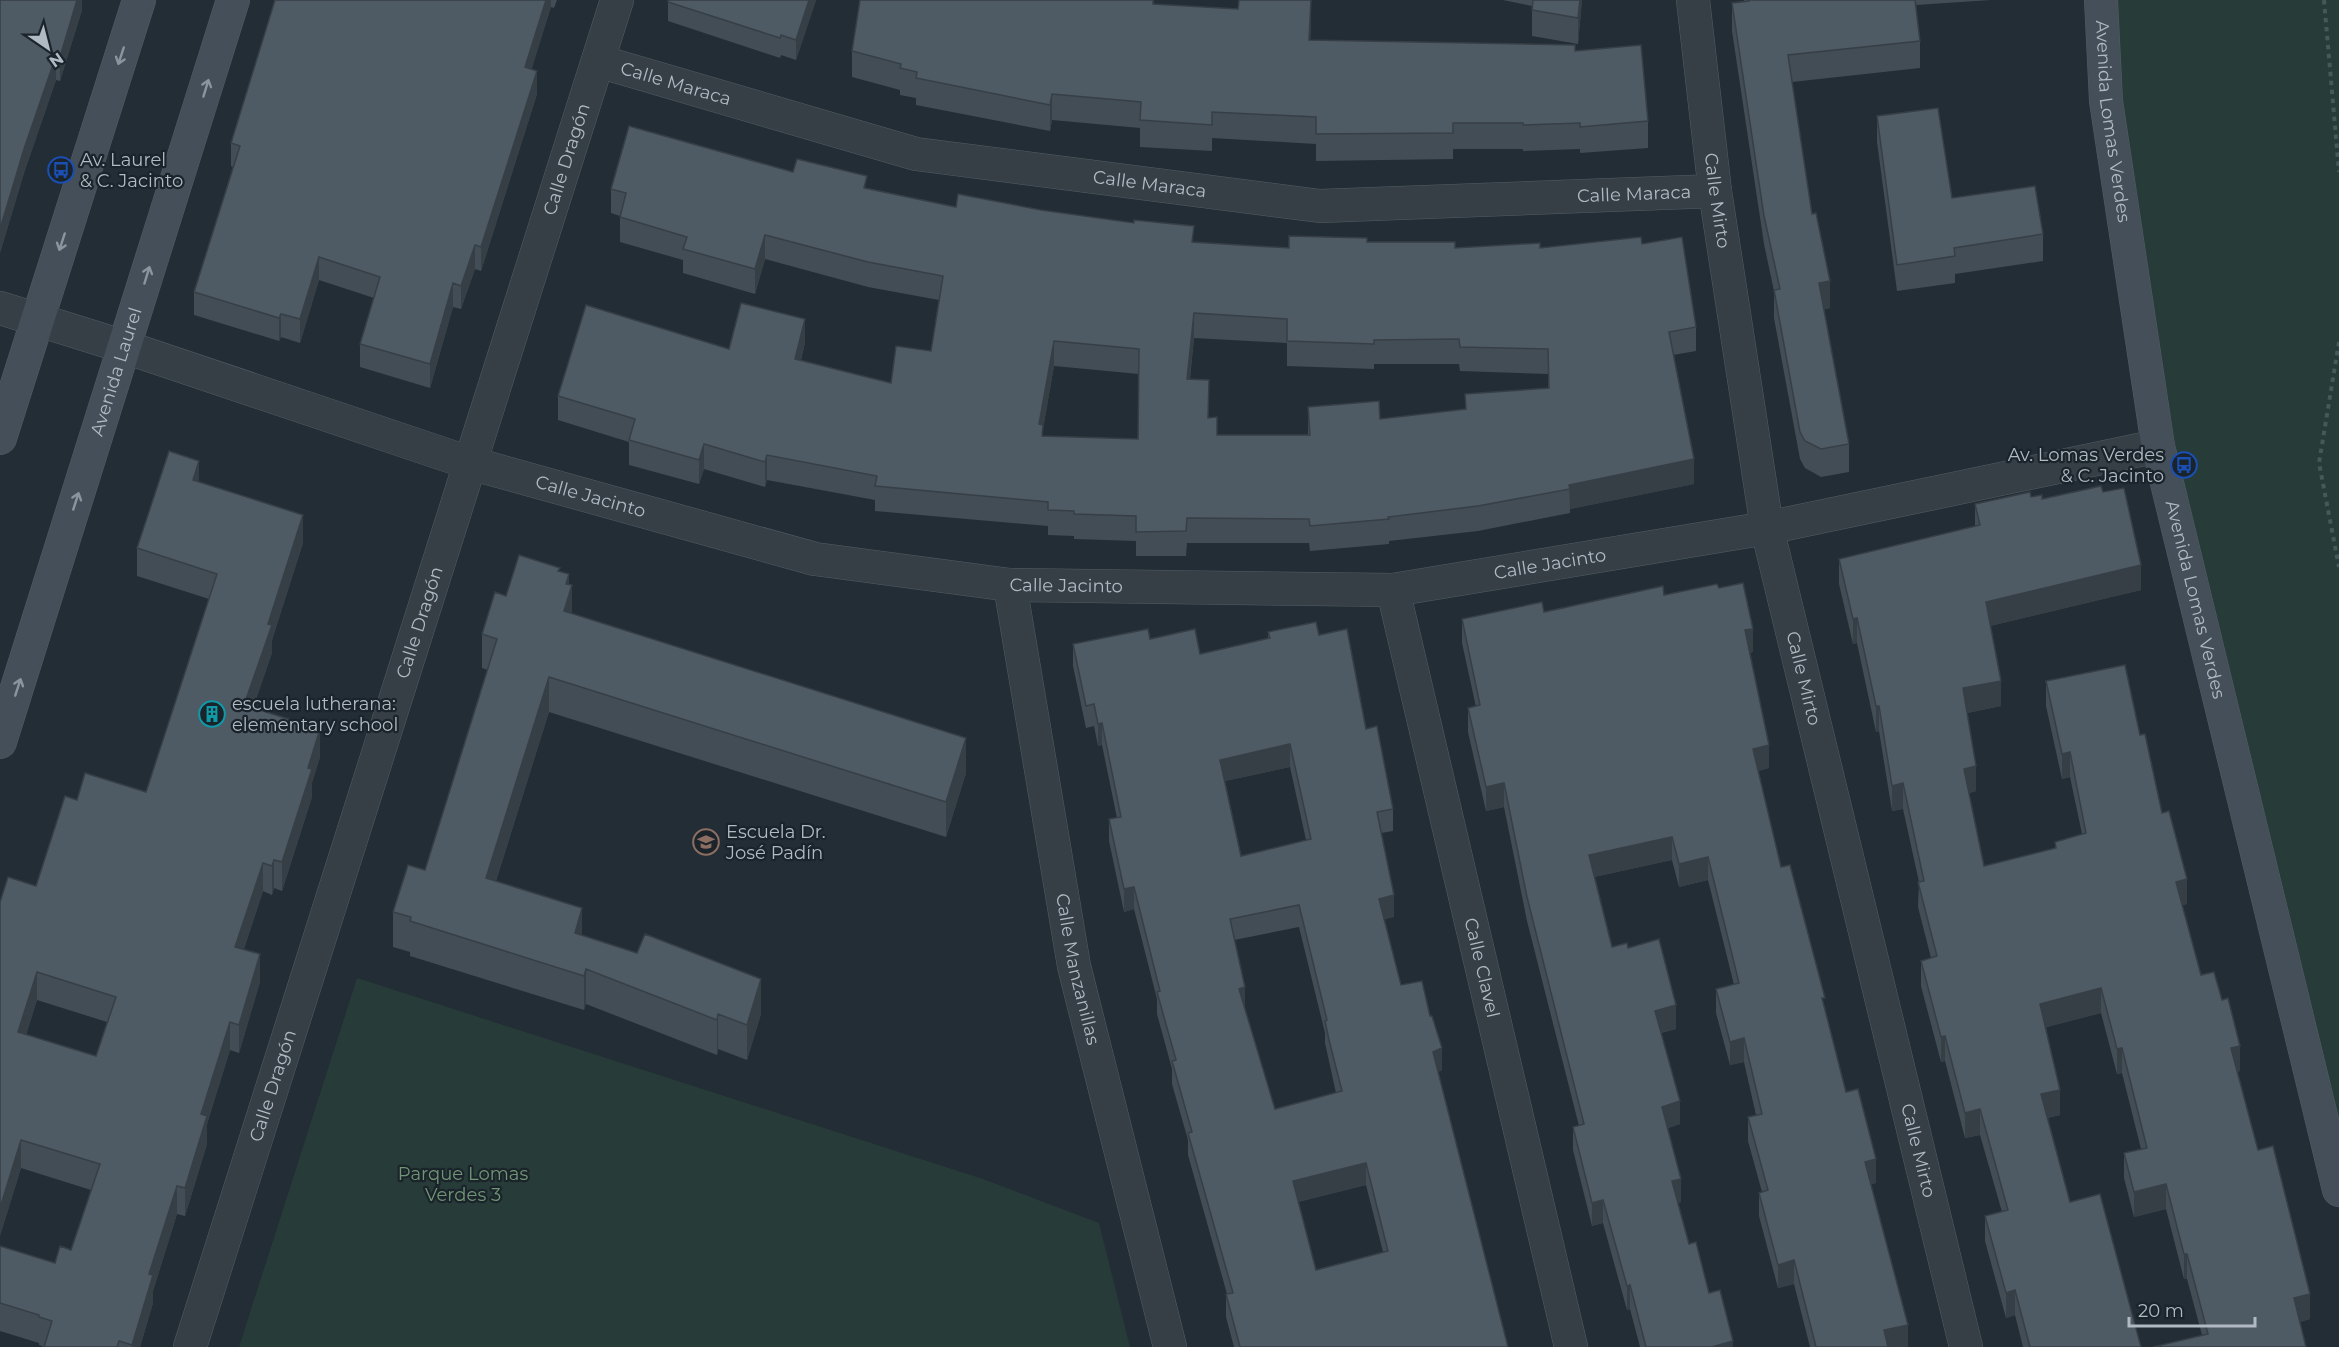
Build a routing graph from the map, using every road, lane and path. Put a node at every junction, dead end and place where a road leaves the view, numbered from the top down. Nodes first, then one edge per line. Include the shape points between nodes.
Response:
1 (139, 0) edge
2 (233, 0) edge
3 (617, 0) edge
4 (1693, 0) edge
5 (2101, 0) edge
6 (2324, 0) edge
7 (598, 61) junction
8 (2339, 172) edge
9 (1715, 191) junction
10 (0, 308) edge
11 (38, 320) junction
12 (2339, 342) edge
13 (125, 347) junction
14 (0, 438) edge
15 (2158, 446) junction
16 (470, 463) junction
17 (1767, 528) junction
18 (2339, 567) edge
19 (1010, 585) junction
20 (1393, 590) junction
21 (0, 742) edge
22 (2339, 1190) edge
23 (190, 1347) edge
24 (1170, 1347) edge
25 (1571, 1347) edge
26 (1966, 1347) edge

1 -> 11 street
13 -> 2 street, Avenida Laurel
3 - 7 street, Calle Dragón
4 - 9 street, Calle Mirto
5 - 15 street, Avenida Lomas Verdes via 2106,101
6 - 8 path
7 - 9 street, Calle Maraca via 916,154 1320,206
7 - 16 street, Calle Dragón
9 - 17 street, Calle Mirto
10 - 11 street, Calle Jacinto
11 - 13 street, Calle Jacinto
11 - 14 street
12 - 18 path via 2319,463
13 - 16 street, Calle Jacinto
21 -> 13 street, Avenida Laurel
15 - 17 street, Calle Jacinto
15 - 22 street, Avenida Lomas Verdes
16 - 19 street, Calle Jacinto via 815,559
16 - 23 street, Calle Dragón
17 - 20 street, Calle Jacinto
17 - 26 street, Calle Mirto
19 - 20 street, Calle Jacinto
19 - 24 street, Calle Manzanillas via 1074,966
20 - 25 street, Calle Clavel

